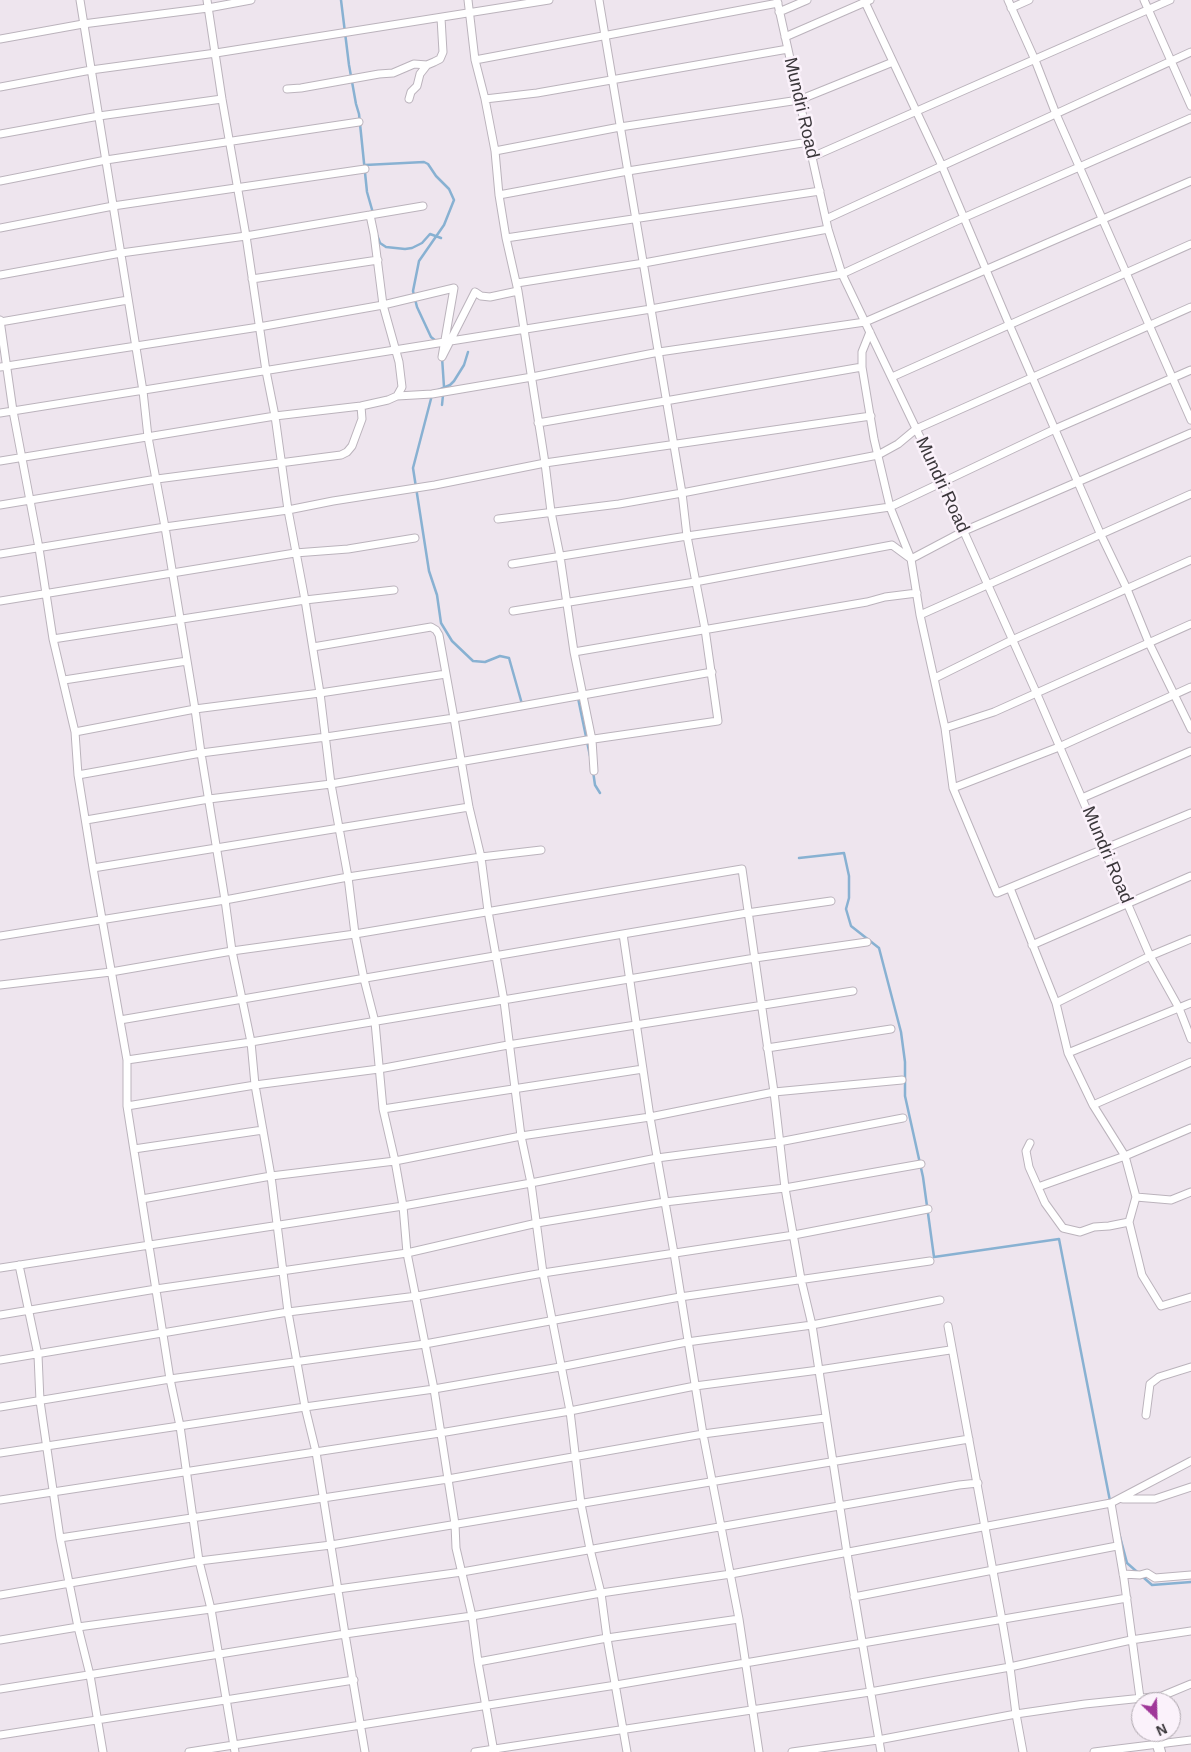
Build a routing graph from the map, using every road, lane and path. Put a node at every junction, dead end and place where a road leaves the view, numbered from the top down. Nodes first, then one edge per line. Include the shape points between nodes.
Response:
1 (80, 0) edge
2 (251, 0) edge
3 (468, 0) edge
4 (549, 0) edge
5 (599, 0) edge
6 (807, 0) edge
7 (1008, 0) edge
8 (1029, 0) edge
9 (1144, 0) edge
10 (1170, 0) edge
11 (867, 1) edge
12 (777, 2) edge
13 (208, 4) edge
14 (1011, 8) junction
15 (1148, 10) junction
16 (470, 12) junction
17 (779, 12) junction
18 (441, 18) junction
19 (83, 24) junction
20 (604, 36) junction
21 (785, 37) junction
22 (0, 39) edge
23 (788, 49) junction
24 (1191, 52) edge
25 (216, 53) junction
26 (475, 60) junction
27 (1035, 60) junction
28 (1172, 61) junction
29 (893, 62) junction
30 (427, 65) junction
31 (91, 70) junction
32 (613, 80) junction
33 (0, 87) edge
34 (287, 89) dead end
35 (222, 99) junction
36 (409, 99) dead end
37 (485, 99) junction
38 (799, 100) junction
39 (1191, 106) edge
40 (917, 112) junction
41 (1056, 114) junction
42 (99, 116) junction
43 (1191, 118) edge
44 (359, 122) dead end
45 (620, 127) junction
46 (0, 134) edge
47 (230, 142) junction
48 (808, 142) junction
49 (495, 151) junction
50 (812, 157) junction
51 (106, 160) junction
52 (942, 166) junction
53 (1080, 167) junction
54 (365, 170) dead end
55 (628, 171) junction
56 (0, 181) edge
57 (1191, 181) edge
58 (237, 187) junction
59 (820, 190) junction
60 (499, 195) junction
61 (113, 206) junction
62 (423, 206) dead end
63 (370, 214) junction
64 (635, 218) junction
65 (963, 218) junction
66 (826, 219) junction
67 (1103, 220) junction
68 (0, 228) edge
69 (828, 229) junction
70 (246, 236) junction
71 (506, 238) junction
72 (1191, 244) edge
73 (121, 253) junction
74 (378, 260) junction
75 (644, 264) junction
76 (986, 271) junction
77 (1126, 273) junction
78 (842, 274) junction
79 (0, 275) edge
80 (252, 279) junction
81 (517, 283) junction
82 (518, 291) junction
83 (128, 300) junction
84 (383, 305) junction
85 (1191, 308) edge
86 (651, 309) junction
87 (0, 321) edge
88 (865, 322) junction
89 (1009, 324) junction
90 (1150, 326) junction
91 (259, 327) junction
92 (524, 328) junction
93 (870, 332) junction
94 (136, 344) junction
95 (397, 350) junction
96 (659, 352) junction
97 (4, 366) edge
98 (862, 368) junction
99 (1191, 370) edge
100 (266, 371) junction
101 (532, 377) junction
102 (892, 377) junction
103 (1032, 377) junction
104 (1173, 378) junction
105 (143, 391) junction
106 (397, 396) junction
107 (667, 401) junction
108 (361, 406) junction
109 (13, 411) junction
110 (0, 414) edge
111 (275, 416) junction
112 (871, 416) junction
113 (1191, 420) edge
114 (538, 423) junction
115 (916, 429) junction
116 (1055, 429) junction
117 (1191, 433) edge
118 (148, 437) junction
119 (674, 444) junction
120 (878, 455) junction
121 (21, 458) junction
122 (0, 461) edge
123 (282, 462) junction
124 (545, 463) junction
125 (157, 480) junction
126 (1078, 481) junction
127 (942, 483) junction
128 (682, 493) junction
129 (1191, 494) edge
130 (30, 500) junction
131 (0, 505) edge
132 (890, 507) junction
133 (288, 510) junction
134 (551, 512) junction
135 (498, 519) dead end
136 (166, 527) junction
137 (964, 531) junction
138 (1100, 533) junction
139 (687, 536) junction
140 (415, 538) dead end
141 (39, 548) junction
142 (295, 553) junction
143 (0, 554) edge
144 (560, 556) junction
145 (911, 559) junction
146 (1191, 560) edge
147 (512, 564) dead end
148 (173, 574) junction
149 (695, 582) junction
150 (988, 585) junction
151 (1127, 589) junction
152 (394, 590) dead end
153 (917, 593) junction
154 (46, 594) junction
155 (306, 600) junction
156 (0, 601) edge
157 (567, 603) junction
158 (513, 611) dead end
159 (920, 615) junction
160 (181, 620) junction
161 (1191, 624) edge
162 (705, 629) junction
163 (53, 639) junction
164 (1012, 640) junction
165 (1149, 643) junction
166 (313, 646) junction
167 (574, 652) junction
168 (187, 661) junction
169 (712, 672) junction
170 (446, 674) junction
171 (935, 678) junction
172 (64, 680) junction
173 (1191, 687) edge
174 (1036, 692) junction
175 (320, 693) junction
176 (582, 694) junction
177 (1175, 694) junction
178 (195, 708) junction
179 (454, 718) junction
180 (945, 728) junction
181 (1191, 729) edge
182 (75, 732) junction
183 (326, 737) junction
184 (592, 740) junction
185 (1059, 747) junction
186 (1191, 751) edge
187 (201, 753) junction
188 (462, 762) junction
189 (594, 770) dead end
190 (78, 775) junction
191 (331, 784) junction
192 (953, 788) junction
193 (1082, 798) junction
194 (209, 799) junction
195 (469, 807) junction
196 (1191, 813) edge
197 (86, 820) junction
198 (339, 828) junction
199 (216, 847) junction
200 (1104, 848) junction
201 (541, 850) dead end
202 (481, 857) junction
203 (92, 868) junction
204 (1191, 876) edge
205 (348, 877) junction
206 (1010, 888) junction
207 (226, 900) junction
208 (831, 901) dead end
209 (1128, 904) junction
210 (488, 911) junction
211 (747, 913) junction
212 (102, 920) junction
213 (356, 934) junction
214 (623, 934) junction
215 (0, 936) edge
216 (1191, 939) edge
217 (867, 942) dead end
218 (1032, 945) junction
219 (232, 951) junction
220 (496, 955) junction
221 (1150, 956) junction
222 (755, 958) junction
223 (111, 972) junction
224 (364, 979) junction
225 (630, 980) junction
226 (0, 985) edge
227 (853, 991) dead end
228 (242, 998) junction
229 (504, 1000) junction
230 (1056, 1002) junction
231 (1191, 1003) edge
232 (760, 1006) junction
233 (1179, 1008) junction
234 (120, 1020) junction
235 (375, 1022) junction
236 (636, 1024) junction
237 (891, 1029) dead end
238 (1191, 1039) edge
239 (251, 1042) junction
240 (508, 1045) junction
241 (767, 1048) junction
242 (1068, 1053) junction
243 (127, 1060) junction
244 (1191, 1062) edge
245 (379, 1069) junction
246 (643, 1069) junction
247 (902, 1080) dead end
248 (255, 1086) junction
249 (515, 1088) junction
250 (774, 1092) junction
251 (1093, 1105) junction
252 (127, 1106) junction
253 (384, 1109) junction
254 (650, 1117) junction
255 (903, 1118) dead end
256 (1191, 1128) edge
257 (263, 1130) junction
258 (521, 1136) junction
259 (779, 1142) junction
260 (1030, 1143) dead end
261 (134, 1149) junction
262 (1125, 1156) junction
263 (657, 1158) junction
264 (395, 1161) junction
265 (921, 1164) dead end
266 (271, 1176) junction
267 (531, 1183) junction
268 (1038, 1187) junction
269 (785, 1188) junction
270 (1191, 1192) edge
271 (1136, 1197) junction
272 (142, 1199) junction
273 (665, 1202) junction
274 (403, 1206) junction
275 (928, 1209) dead end
276 (1130, 1222) junction
277 (537, 1224) junction
278 (276, 1225) junction
279 (794, 1235) junction
280 (149, 1245) junction
281 (407, 1253) junction
282 (674, 1253) junction
283 (930, 1262) dead end
284 (19, 1264) junction
285 (0, 1268) edge
286 (283, 1270) junction
287 (543, 1273) junction
288 (801, 1279) junction
289 (156, 1289) junction
290 (417, 1296) junction
291 (680, 1297) junction
292 (1191, 1297) edge
293 (940, 1300) dead end
294 (30, 1310) junction
295 (288, 1312) junction
296 (0, 1315) edge
297 (552, 1320) junction
298 (812, 1325) junction
299 (948, 1326) dead end
300 (163, 1332) junction
301 (688, 1342) junction
302 (425, 1344) junction
303 (950, 1350) dead end
304 (38, 1355) junction
305 (0, 1360) edge
306 (298, 1361) junction
307 (560, 1367) junction
308 (1191, 1367) edge
309 (818, 1370) junction
310 (170, 1379) junction
311 (695, 1386) junction
312 (434, 1389) junction
313 (40, 1401) junction
314 (0, 1407) edge
315 (305, 1407) junction
316 (570, 1411) junction
317 (1146, 1415) dead end
318 (826, 1418) junction
319 (180, 1426) junction
320 (440, 1434) junction
321 (703, 1434) junction
322 (969, 1439) junction
323 (47, 1445) junction
324 (316, 1452) junction
325 (0, 1453) edge
326 (576, 1458) junction
327 (1191, 1461) edge
328 (834, 1462) junction
329 (186, 1471) junction
330 (448, 1479) junction
331 (713, 1482) junction
332 (978, 1483) junction
333 (1191, 1487) edge
334 (54, 1492) junction
335 (323, 1498) junction
336 (0, 1500) edge
337 (1120, 1500) junction
338 (1111, 1503) junction
339 (581, 1504) junction
340 (840, 1506) junction
341 (192, 1517) junction
342 (455, 1524) junction
343 (986, 1526) junction
344 (721, 1527) junction
345 (60, 1538) junction
346 (331, 1545) junction
347 (1117, 1546) junction
348 (590, 1549) junction
349 (847, 1553) junction
350 (199, 1561) junction
351 (993, 1570) junction
352 (462, 1572) junction
353 (731, 1574) junction
354 (1123, 1574) junction
355 (1191, 1575) edge
356 (69, 1583) junction
357 (338, 1589) junction
358 (602, 1593) junction
359 (0, 1595) edge
360 (854, 1597) junction
361 (1127, 1598) junction
362 (211, 1609) junction
363 (472, 1616) junction
364 (739, 1619) junction
365 (1002, 1620) junction
366 (78, 1627) junction
367 (1191, 1630) edge
368 (345, 1634) junction
369 (607, 1638) junction
370 (0, 1640) edge
371 (1131, 1640) junction
372 (863, 1642) junction
373 (219, 1654) junction
374 (478, 1662) junction
375 (746, 1663) junction
376 (1010, 1667) junction
377 (90, 1675) junction
378 (354, 1680) junction
379 (1191, 1684) edge
380 (616, 1685) junction
381 (0, 1689) edge
382 (870, 1692) junction
383 (1139, 1692) edge
384 (1172, 1692) edge
385 (1131, 1699) edge
386 (226, 1701) junction
387 (486, 1705) junction
388 (753, 1710) junction
389 (1016, 1714) junction
390 (98, 1721) junction
391 (360, 1724) junction
392 (624, 1731) junction
393 (0, 1735) edge
394 (878, 1740) junction
395 (1191, 1740) edge
396 (234, 1748) edge
397 (1159, 1748) edge
398 (494, 1750) edge
399 (103, 1752) edge
400 (189, 1752) edge
401 (366, 1752) edge
402 (476, 1752) edge
403 (628, 1752) edge
404 (759, 1752) edge
405 (792, 1752) edge
406 (880, 1752) edge
407 (1024, 1752) edge
408 (1094, 1752) edge

1 - 19 street
2 - 13 street
3 - 16 street
4 - 16 street
5 - 20 street
6 - 17 street
7 - 14 street
8 - 14 street
9 - 15 street
10 - 15 street
11 - 21 street
11 - 29 street
12 - 17 street, Mundri Road
12 - 20 street
13 - 19 street
13 - 25 street
14 - 27 street
15 - 27 street
15 - 28 street
16 - 18 street
16 - 26 street
17 - 21 street, Mundri Road
18 - 25 street
18 - 30 street via 443,52 440,59
19 - 22 street
19 - 31 street
20 - 26 street
20 - 32 street
21 - 23 street, Mundri Road
23 - 32 street
23 - 38 street, Mundri Road
24 - 28 street
25 - 31 street
25 - 35 street
26 - 37 street
27 - 40 street
27 - 41 street
28 - 39 street
28 - 41 street
29 - 38 street
29 - 40 street
30 - 34 street via 414,64 393,73
30 - 36 street via 420,72 417,86
31 - 33 street
31 - 42 street
32 - 37 street
32 - 45 street
35 - 42 street
35 - 47 street
37 - 49 street
38 - 45 street
38 - 48 street, Mundri Road
40 - 50 street
40 - 52 street
41 - 52 street
41 - 53 street
42 - 46 street
42 - 51 street
43 - 53 street
44 - 47 street
45 - 49 street
45 - 55 street
47 - 51 street
47 - 58 street
48 - 50 street, Mundri Road
48 - 55 street
49 - 60 street
50 - 59 street, Mundri Road
51 - 56 street
51 - 61 street
52 - 65 street
52 - 66 street
53 - 65 street
53 - 67 street
54 - 58 street
55 - 60 street
55 - 64 street
57 - 67 street
58 - 61 street
58 - 70 street
59 - 64 street
59 - 66 street, Mundri Road
60 - 71 street
61 - 68 street
61 - 73 street
62 - 63 street
63 - 70 street
63 - 74 street
64 - 71 street
64 - 75 street
65 - 76 street
65 - 78 street
66 - 69 street, Mundri Road
67 - 76 street
67 - 77 street
69 - 75 street
69 - 78 street, Mundri Road
70 - 73 street
70 - 80 street
71 - 81 street
72 - 77 street
73 - 79 street
73 - 83 street
74 - 80 street
74 - 84 street
75 - 81 street
75 - 86 street
76 - 88 street
76 - 89 street
77 - 89 street
77 - 90 street
78 - 86 street
78 - 88 street, Mundri Road
80 - 91 street
81 - 82 street
82 - 84 street via 490,297 475,292 442,357 454,288
82 - 92 street
83 - 87 street
83 - 94 street
84 - 91 street
84 - 95 street
85 - 90 street
86 - 92 street
86 - 96 street
87 - 97 street
88 - 93 street, Mundri Road
88 - 96 street
89 - 102 street
89 - 103 street
90 - 103 street
90 - 104 street
91 - 94 street
91 - 100 street
92 - 95 street
92 - 101 street
93 - 98 street via 862,352
93 - 102 street, Mundri Road
94 - 97 street
94 - 105 street
95 - 100 street
95 - 106 street via 402,387
96 - 101 street
96 - 107 street
97 - 109 street
98 - 107 street
98 - 112 street
99 - 104 street
100 - 105 street
100 - 111 street
101 - 106 street via 432,394
101 - 114 street
102 - 115 street, Mundri Road
103 - 115 street
103 - 116 street
104 - 113 street
104 - 116 street
105 - 109 street
105 - 118 street
106 - 108 street
107 - 114 street
107 - 119 street
108 - 111 street
108 - 123 street via 362,419 347,452
109 - 110 street
109 - 121 street
111 - 118 street
111 - 123 street
112 - 119 street
112 - 120 street
114 - 124 street
115 - 120 street
115 - 127 street, Mundri Road
116 - 126 street
116 - 127 street
117 - 126 street
118 - 121 street
118 - 125 street
119 - 124 street
119 - 128 street
120 - 128 street
120 - 132 street
121 - 122 street
121 - 130 street
123 - 125 street
123 - 133 street
124 - 133 street
124 - 134 street
125 - 130 street
125 - 136 street
126 - 137 street
126 - 138 street
127 - 132 street
127 - 137 street, Mundri Road
128 - 134 street
128 - 139 street
129 - 138 street
130 - 131 street
130 - 141 street
132 - 139 street
132 - 145 street
133 - 136 street
133 - 142 street
134 - 135 street
134 - 144 street
136 - 141 street
136 - 148 street
137 - 145 street
137 - 150 street, Mundri Road
138 - 150 street
138 - 151 street
139 - 144 street
139 - 149 street
140 - 142 street via 348,549
141 - 143 street
141 - 154 street
142 - 148 street
142 - 155 street
144 - 147 street
144 - 157 street
145 - 149 street via 892,545
145 - 153 street
146 - 151 street
148 - 154 street
148 - 160 street
149 - 157 street
149 - 162 street
150 - 159 street
150 - 164 street, Mundri Road
151 - 164 street
151 - 165 street
152 - 155 street
153 - 159 street
153 - 162 street
154 - 156 street
154 - 163 street
155 - 160 street
155 - 166 street
157 - 158 street
157 - 167 street
159 - 171 street
160 - 163 street
160 - 168 street
161 - 165 street
162 - 167 street
162 - 169 street
163 - 172 street
164 - 171 street
164 - 174 street, Mundri Road
165 - 174 street
165 - 177 street
166 - 170 street via 434,628
166 - 175 street
167 - 176 street
168 - 172 street
168 - 178 street
169 - 176 street
169 - 184 street via 718,721
170 - 175 street
170 - 179 street
171 - 180 street
172 - 182 street
173 - 177 street
174 - 180 street via 994,712
174 - 185 street, Mundri Road
175 - 178 street
175 - 183 street
176 - 179 street
176 - 184 street
177 - 181 street
177 - 185 street
178 - 182 street
178 - 187 street
179 - 183 street
179 - 188 street
180 - 192 street
182 - 190 street
183 - 187 street
183 - 191 street
184 - 188 street
184 - 189 street
185 - 192 street
185 - 193 street, Mundri Road
186 - 193 street
187 - 190 street
187 - 194 street
188 - 191 street
188 - 195 street
190 - 197 street
191 - 194 street
191 - 198 street
192 - 206 street via 997,893
193 - 200 street, Mundri Road
194 - 197 street
194 - 199 street
195 - 198 street
195 - 202 street
196 - 200 street
197 - 203 street
198 - 199 street
198 - 205 street
199 - 203 street
199 - 207 street
200 - 206 street
200 - 209 street, Mundri Road
201 - 202 street
202 - 205 street
202 - 210 street
203 - 212 street
204 - 209 street
205 - 207 street
205 - 213 street
206 - 218 street
207 - 212 street
207 - 219 street
208 - 211 street
209 - 218 street
209 - 221 street, Mundri Road
210 - 211 street via 742,869
210 - 213 street
210 - 220 street
211 - 214 street
211 - 222 street
212 - 215 street
212 - 223 street
213 - 219 street
213 - 224 street
214 - 220 street
214 - 225 street
216 - 221 street
217 - 222 street
218 - 230 street
219 - 223 street
219 - 228 street
220 - 224 street
220 - 229 street
221 - 230 street
221 - 233 street, Mundri Road
222 - 225 street
222 - 232 street
223 - 226 street
223 - 234 street
224 - 228 street
224 - 235 street
225 - 229 street
225 - 236 street
227 - 232 street
228 - 234 street
228 - 239 street
229 - 235 street
229 - 240 street
230 - 242 street
231 - 233 street
232 - 236 street
232 - 241 street
233 - 238 street, Mundri Road
233 - 242 street
234 - 243 street
235 - 239 street
235 - 245 street
236 - 240 street
236 - 246 street
237 - 241 street
239 - 243 street
239 - 248 street
240 - 245 street
240 - 249 street
241 - 250 street
242 - 251 street
243 - 252 street
244 - 251 street
245 - 248 street
245 - 253 street
246 - 249 street
246 - 254 street
247 - 250 street
248 - 252 street
248 - 257 street
249 - 253 street
249 - 258 street
250 - 254 street
250 - 259 street
251 - 262 street
252 - 261 street
253 - 264 street
254 - 258 street
254 - 263 street
255 - 259 street
256 - 262 street
257 - 261 street
257 - 266 street
258 - 264 street
258 - 267 street
259 - 263 street
259 - 269 street
260 - 268 street via 1026,1151
261 - 272 street
262 - 268 street
262 - 271 street
263 - 267 street
263 - 273 street
264 - 266 street
264 - 274 street
265 - 269 street
266 - 272 street
266 - 278 street
267 - 274 street
267 - 277 street
268 - 276 street via 1063,1228 1080,1232
269 - 273 street
269 - 279 street
270 - 271 street via 1171,1200
271 - 276 street
272 - 280 street
273 - 277 street
273 - 282 street
274 - 278 street
274 - 281 street
275 - 279 street
276 - 292 street via 1142,1275 1161,1306
277 - 281 street
277 - 287 street
278 - 280 street
278 - 286 street
279 - 282 street
279 - 288 street
280 - 284 street
280 - 289 street
281 - 286 street
281 - 290 street
282 - 287 street
282 - 291 street
283 - 288 street
284 - 285 street
284 - 294 street
286 - 289 street
286 - 295 street
287 - 290 street
287 - 297 street
288 - 291 street
288 - 298 street
289 - 294 street
289 - 300 street
290 - 295 street
290 - 302 street
291 - 297 street
291 - 301 street
293 - 298 street
294 - 296 street
294 - 304 street
295 - 300 street
295 - 306 street
297 - 302 street
297 - 307 street
298 - 301 street
298 - 309 street
299 - 322 street
300 - 304 street
300 - 310 street
301 - 307 street
301 - 311 street
302 - 306 street
302 - 312 street
303 - 309 street
304 - 305 street
304 - 313 street
306 - 310 street
306 - 315 street
307 - 312 street
307 - 316 street
308 - 317 street via 1159,1377 1150,1384
309 - 311 street
309 - 318 street
310 - 313 street
310 - 319 street
311 - 316 street
311 - 321 street
312 - 315 street
312 - 320 street
313 - 314 street
313 - 323 street
315 - 319 street
315 - 324 street
316 - 320 street
316 - 326 street
318 - 321 street
318 - 328 street
319 - 323 street
319 - 329 street
320 - 324 street
320 - 330 street
321 - 326 street
321 - 331 street
322 - 328 street
322 - 332 street
323 - 325 street
323 - 334 street
324 - 329 street
324 - 335 street
326 - 330 street
326 - 339 street
327 - 337 street
328 - 331 street
328 - 340 street
329 - 334 street
329 - 341 street
330 - 335 street
330 - 342 street
331 - 339 street
331 - 344 street
332 - 340 street
332 - 343 street
333 - 337 street via 1155,1499
334 - 336 street
334 - 345 street
335 - 341 street
335 - 346 street
337 - 338 street
338 - 343 street
338 - 347 street
339 - 342 street
339 - 348 street
340 - 344 street
340 - 349 street
341 - 345 street
341 - 350 street
342 - 346 street
342 - 352 street via 455,1542
343 - 349 street
343 - 351 street
344 - 348 street
344 - 353 street
345 - 356 street
346 - 350 street
346 - 357 street
347 - 351 street
347 - 354 street
348 - 352 street
348 - 358 street
349 - 353 street
349 - 360 street
350 - 356 street
350 - 362 street
351 - 360 street
351 - 365 street
352 - 357 street
352 - 363 street
353 - 358 street
353 - 364 street
354 - 355 street via 1147,1573 1154,1578
354 - 361 street
356 - 359 street
356 - 366 street
357 - 362 street
357 - 368 street
358 - 363 street
358 - 369 street
360 - 372 street
361 - 365 street
361 - 371 street
362 - 366 street
362 - 373 street
363 - 368 street
363 - 374 street
364 - 369 street
364 - 375 street
365 - 372 street
365 - 376 street
366 - 370 street
366 - 377 street
367 - 371 street
368 - 373 street
368 - 378 street
369 - 374 street
369 - 380 street
371 - 376 street
371 - 383 street
372 - 375 street
372 - 382 street
373 - 377 street
373 - 386 street
374 - 387 street
375 - 380 street
375 - 388 street
376 - 382 street
376 - 389 street
377 - 381 street
377 - 390 street
378 - 386 street
378 - 391 street
379 - 384 street
380 - 387 street
380 - 392 street
382 - 388 street
382 - 394 street
385 - 389 street
386 - 390 street
386 - 396 street
387 - 391 street
387 - 398 street
388 - 392 street
388 - 404 street
389 - 394 street
389 - 407 street
390 - 393 street
390 - 399 street
391 - 396 street
391 - 401 street
392 - 398 street
392 - 403 street
394 - 405 street
394 - 406 street
395 - 397 street
396 - 400 street
397 - 408 street
398 - 402 street

